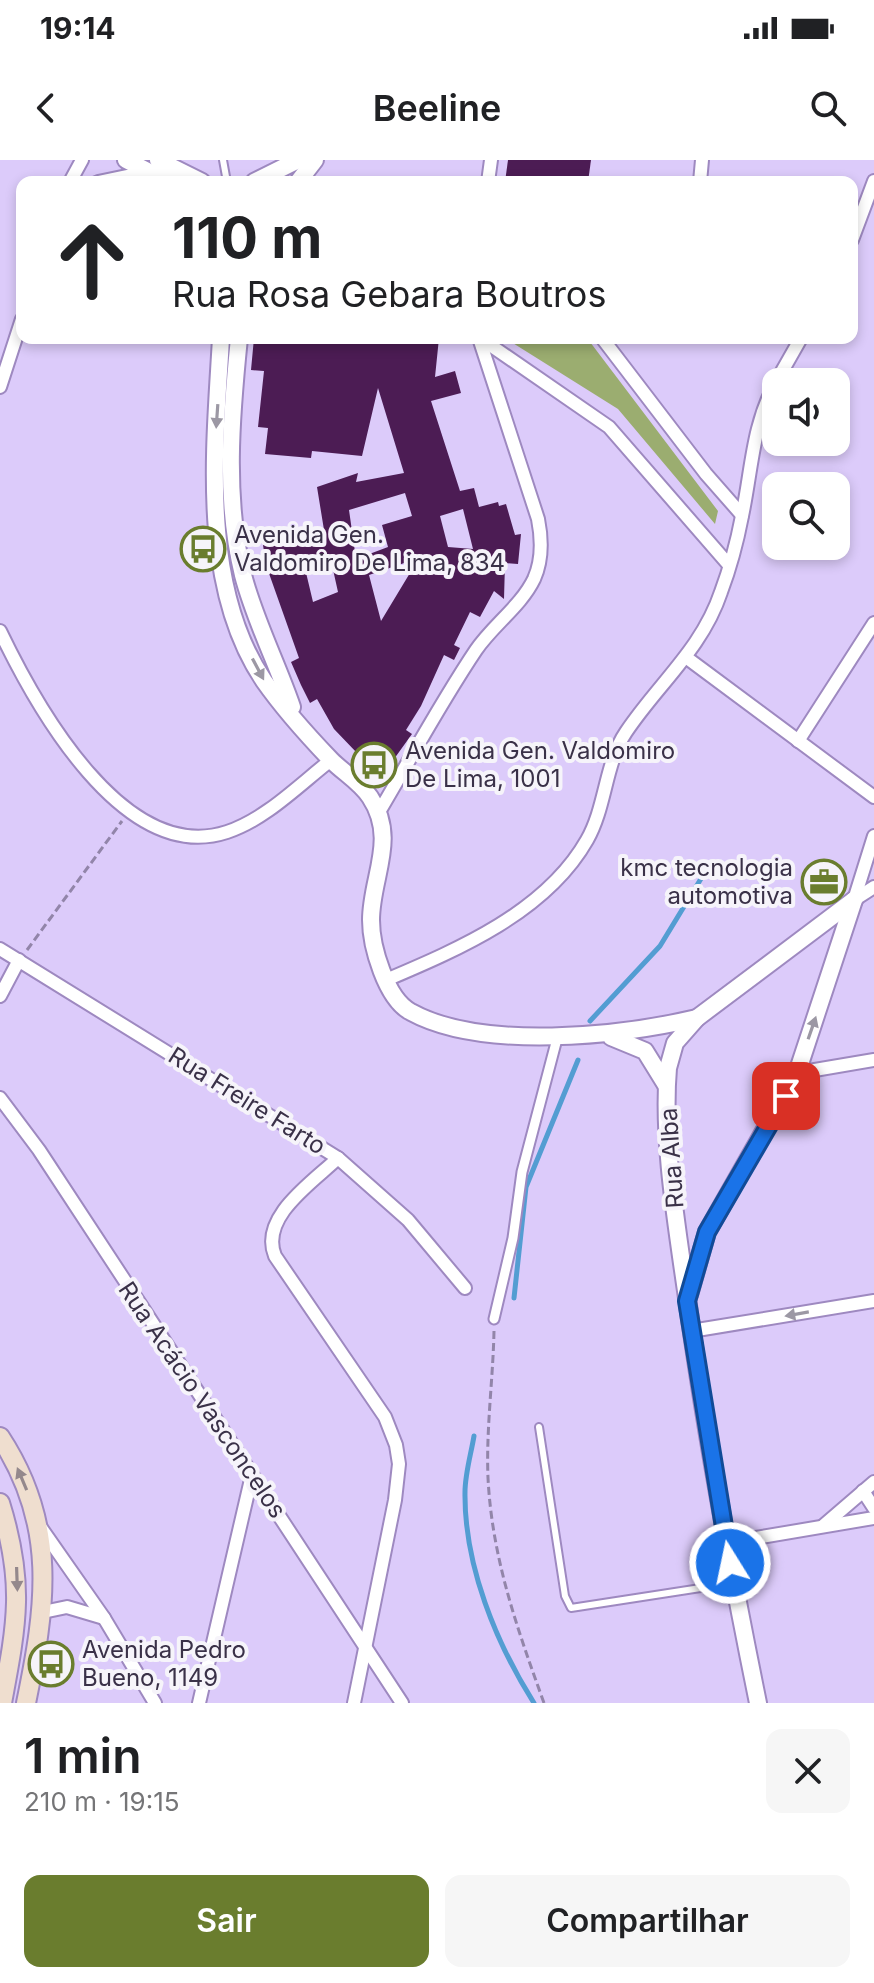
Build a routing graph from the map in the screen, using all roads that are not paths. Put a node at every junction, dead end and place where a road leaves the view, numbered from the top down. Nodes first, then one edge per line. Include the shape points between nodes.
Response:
1 (126, 160) edge
2 (298, 160) edge
3 (315, 160) edge
4 (152, 166) edge
5 (118, 176) edge
6 (183, 176) edge
7 (266, 176) edge
8 (303, 176) edge
9 (874, 181) edge
10 (858, 224) edge
11 (16, 338) edge
12 (221, 344) edge
13 (239, 344) edge
14 (482, 344) edge
15 (489, 344) edge
16 (607, 344) edge
17 (798, 344) edge
18 (784, 368) edge
19 (0, 387) edge
20 (762, 411) edge
21 (742, 515) junction
22 (729, 565) junction
23 (874, 623) edge
24 (0, 631) edge
25 (687, 658) junction
26 (296, 720) junction
27 (798, 741) junction
28 (331, 760) junction
29 (874, 797) edge
30 (379, 812) junction
31 (874, 837) edge
32 (874, 887) edge
33 (854, 900) junction
34 (817, 929) junction
35 (843, 936) junction
36 (0, 949) edge
37 (19, 960) junction
38 (386, 980) junction
39 (0, 996) edge
40 (697, 1018) junction
41 (558, 1035) junction
42 (603, 1035) junction
43 (874, 1060) edge
44 (797, 1073) junction
45 (667, 1086) junction
46 (0, 1098) edge
47 (338, 1158) junction
48 (677, 1225) junction
49 (707, 1232) junction
50 (465, 1288) dead end
51 (687, 1301) junction
52 (874, 1301) edge
53 (494, 1319) road end
54 (691, 1331) junction
55 (539, 1427) dead end
56 (0, 1437) edge
57 (252, 1475) junction
58 (874, 1482) edge
59 (863, 1491) junction
60 (0, 1503) edge
61 (874, 1508) edge
62 (874, 1518) edge
63 (38, 1524) junction
64 (821, 1527) junction
65 (726, 1543) junction
66 (733, 1583) junction
67 (43, 1612) junction
68 (104, 1618) junction
69 (367, 1648) junction
70 (3, 1678) edge
71 (2, 1703) edge
72 (26, 1703) edge
73 (155, 1703) edge
74 (199, 1703) edge
75 (354, 1703) edge
76 (402, 1703) edge
77 (758, 1703) edge

1 - 4 street
2 - 7 street
3 - 8 street
4 - 5 street
4 - 6 street
9 - 10 street
11 - 19 street
12 -> 26 street via 214,457 222,559 245,643 264,680
13 - 26 street via 230,454 238,547 250,600
14 - 30 street via 538,519 540,559 529,587 478,647
15 - 22 street via 609,427
16 - 21 street
17 - 18 street
20 - 21 street
21 - 22 street
22 - 25 street via 711,617
23 - 27 street
24 - 28 street via 32,694 95,780 129,811 177,836 200,838 251,822
25 - 27 street
25 - 38 street via 627,731 588,839 569,865 504,921 454,951
26 - 28 street
27 - 29 street
28 - 30 street via 362,786
30 - 38 street via 384,849 372,929
31 - 33 street
32 - 33 street
33 - 34 street
33 - 35 street
34 - 35 street
34 - 40 street
44 -> 35 street
36 - 37 street, Rua Freire Farto
37 - 39 street
37 - 47 street, Rua Freire Farto
38 - 41 street via 409,1012 486,1033
40 - 42 street
40 - 45 street via 675,1043
41 - 42 street
41 - 53 street via 522,1172
42 - 45 street via 645,1051
43 - 44 street
44 - 49 street
45 - 48 street, Rua Alba
46 - 57 street, Rua Acácio Vasconcelos
47 - 50 street, Rua Freire Farto via 408,1220
47 - 69 street via 277,1219 270,1238 275,1256 385,1417 396,1445 395,1500
48 - 49 street via 693,1235
48 - 51 street, Rua Alba
49 - 51 street
51 - 54 street, Rua Alba
52 -> 54 street
54 - 65 street, Rua Alba
55 - 66 lane via 571,1608
63 -> 56 main road
57 - 69 street, Rua Acácio Vasconcelos
57 - 74 street
58 - 59 street
59 - 61 street
59 - 64 street
60 -> 70 main road via 18,1578 16,1622
62 - 64 street
63 - 67 main road
63 - 68 street
64 - 65 street
65 - 66 street, Rua Alba
66 - 77 street, Rua Alba
67 - 68 street via 67,1607
67 - 72 main road
68 - 73 street
69 - 75 street
69 - 76 street, Rua Acácio Vasconcelos
70 - 71 main road

